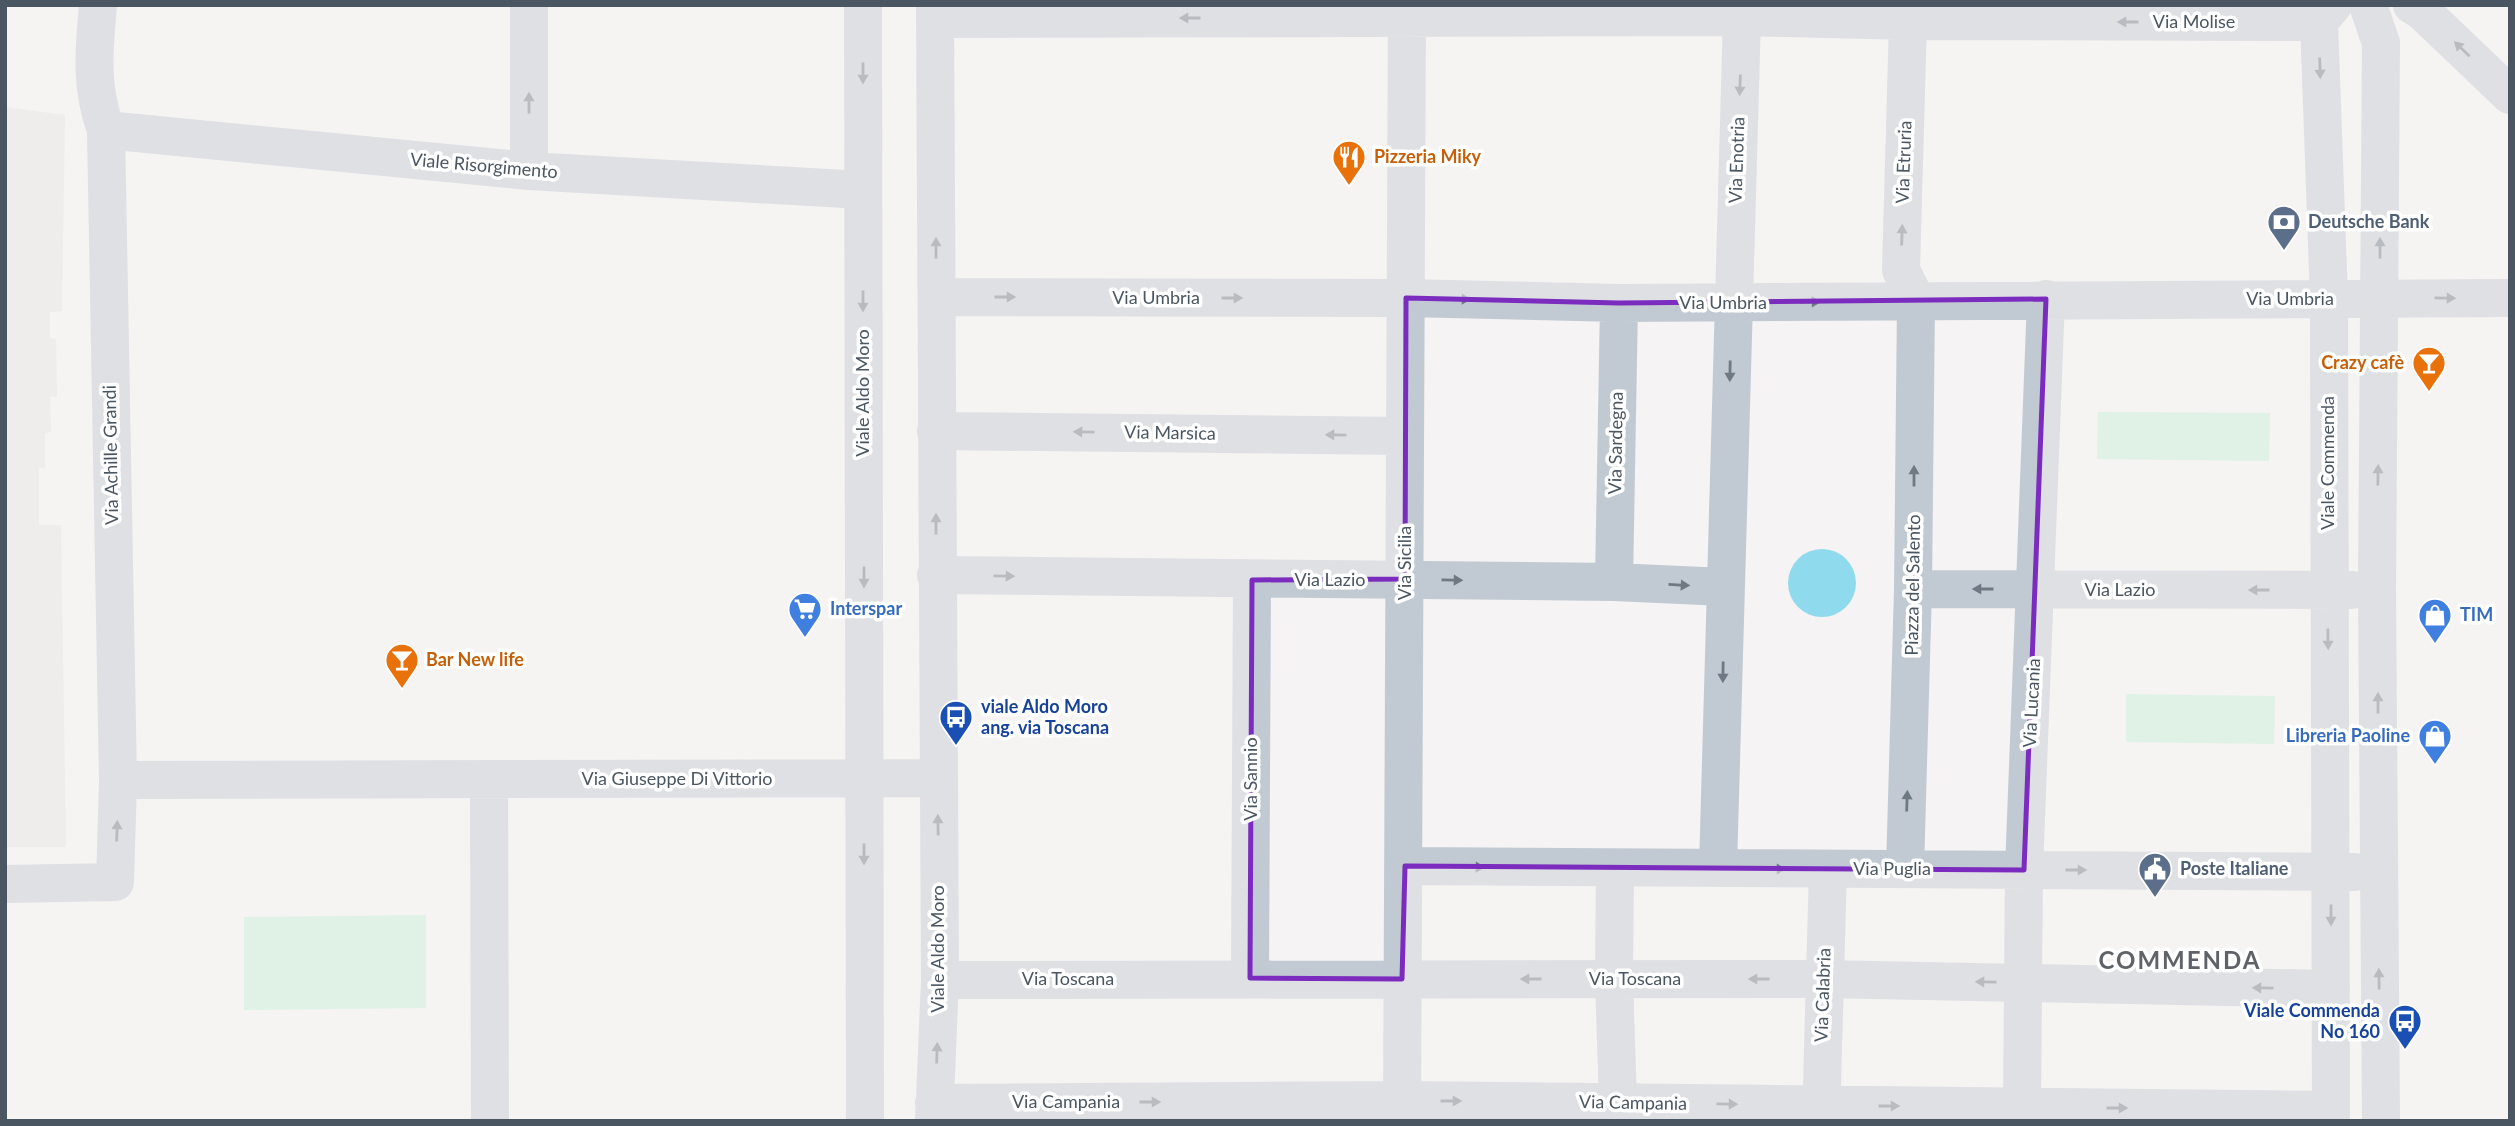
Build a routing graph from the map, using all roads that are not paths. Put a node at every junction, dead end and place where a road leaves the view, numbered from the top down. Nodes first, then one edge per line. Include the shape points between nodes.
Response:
1 (98, 5) edge
2 (528, 5) edge
3 (863, 5) edge
4 (2368, 5) edge
5 (2412, 5) edge
6 (1407, 11) edge
7 (935, 12) edge
8 (1825, 12) edge
9 (2326, 14) edge
10 (1742, 17) junction
11 (1908, 21) junction
12 (2510, 95) edge
13 (106, 130) junction
14 (529, 171) junction
15 (863, 190) junction
16 (937, 297) junction
17 (2380, 297) junction
18 (1406, 298) junction
19 (2510, 298) edge
20 (2046, 299) junction
21 (2329, 299) junction
22 (1916, 300) junction
23 (1619, 303) junction
24 (1732, 303) junction
25 (936, 431) junction
26 (1405, 436) junction
27 (936, 575) junction
28 (1405, 579) junction
29 (1252, 580) junction
30 (1614, 582) junction
31 (1725, 587) junction
32 (1913, 589) junction
33 (2377, 589) junction
34 (2037, 590) junction
35 (2327, 591) junction
36 (937, 778) junction
37 (489, 779) junction
38 (118, 780) junction
39 (864, 780) junction
40 (1405, 866) junction
41 (1718, 868) junction
42 (1615, 869) junction
43 (1828, 869) junction
44 (1905, 869) junction
45 (2024, 870) junction
46 (2331, 872) junction
47 (2378, 872) junction
48 (5, 884) edge
49 (1250, 978) junction
50 (1402, 979) junction
51 (1614, 979) junction
52 (1824, 979) junction
53 (940, 980) junction
54 (2023, 983) junction
55 (2331, 989) junction
56 (1618, 1102) junction
57 (2022, 1107) junction
58 (1402, 1110) edge
59 (934, 1112) edge
60 (1821, 1113) edge
61 (2331, 1115) edge
62 (490, 1121) edge
63 (865, 1121) edge
64 (2381, 1121) edge

1 - 13 street, Via Achille Grandi via 94,79
14 -> 2 street
3 -> 15 street, Viale Aldo Moro
17 -> 4 street via 2381,43
12 -> 5 street
6 -> 7 street, Via Molise
6 - 10 street, Via Molise
6 - 18 street, Via Sicilia
16 -> 7 street, Viale Aldo Moro
8 - 10 street, Via Molise
8 - 11 street, Via Molise
9 -> 11 street, Via Molise
9 -> 21 street, Viale Commenda
10 -> 24 street, Via Enotria
22 -> 11 street, Via Etruria via 1901,270
13 - 14 street, Viale Risorgimento
13 - 38 street, Via Achille Grandi
14 - 15 street, Viale Risorgimento
15 -> 39 street, Viale Aldo Moro
16 -> 18 street, Via Umbria
16 - 25 street, Viale Aldo Moro
17 -> 19 street, Via Umbria
17 - 21 street, Via Umbria
33 -> 17 street
18 -> 23 street, Via Umbria
18 - 26 street, Via Sicilia
20 - 21 street, Via Umbria
20 - 22 street, Via Umbria
20 - 34 street, Via Lucania
21 - 35 street, Viale Commenda
24 -> 22 street, Via Umbria
32 -> 22 street, Piazza del Salento
23 - 24 street, Via Umbria
23 - 30 street, Via Sardegna
24 -> 31 street
26 -> 25 street, Via Marsica
27 -> 25 street, Viale Aldo Moro
26 - 28 street, Via Sicilia
27 -> 29 street, Via Lazio
27 - 36 street, Viale Aldo Moro
28 - 29 street, Via Lazio
28 -> 30 street, Via Lazio
28 - 40 street, Via Sicilia
29 - 49 street, Via Sannio
30 -> 31 street, Via Lazio
31 -> 41 street
34 -> 32 street, Via Lazio
44 -> 32 street, Piazza del Salento
33 - 35 street
47 -> 33 street
35 -> 34 street, Via Lazio
34 - 45 street, Via Lucania
35 -> 46 street, Viale Commenda
36 - 39 street
53 -> 36 street, Viale Aldo Moro
37 - 38 street, Via Giuseppe Di Vittorio
37 - 39 street, Via Giuseppe Di Vittorio
37 - 62 street
48 -> 38 street, Via Achille Grandi via 115,882
39 -> 63 street, Viale Aldo Moro
40 -> 42 street, Via Puglia
40 - 50 street, Via Sicilia
41 - 42 street, Via Puglia
41 -> 43 street, Via Puglia
42 - 51 street
43 - 44 street, Via Puglia
43 - 52 street, Via Calabria
44 - 45 street, Via Puglia
45 -> 46 street, Via Puglia
45 - 54 street, Via Lucania
46 - 47 street, Via Puglia
46 -> 55 street, Viale Commenda
64 -> 47 street
49 - 50 street, Via Toscana
49 - 53 street, Via Toscana
51 -> 50 street, Via Toscana
50 - 58 street, Via Sicilia
52 -> 51 street, Via Toscana
51 - 56 street
54 -> 52 street, Via Toscana
52 - 60 street, Via Calabria
59 -> 53 street, Viale Aldo Moro
55 -> 54 street, Via Toscana
54 - 57 street, Via Lucania
55 - 61 street, Viale Commenda
58 -> 56 street, Via Campania
56 -> 60 street, Via Campania
60 -> 57 street, Via Campania
57 -> 61 street, Via Campania
59 -> 58 street, Via Campania

